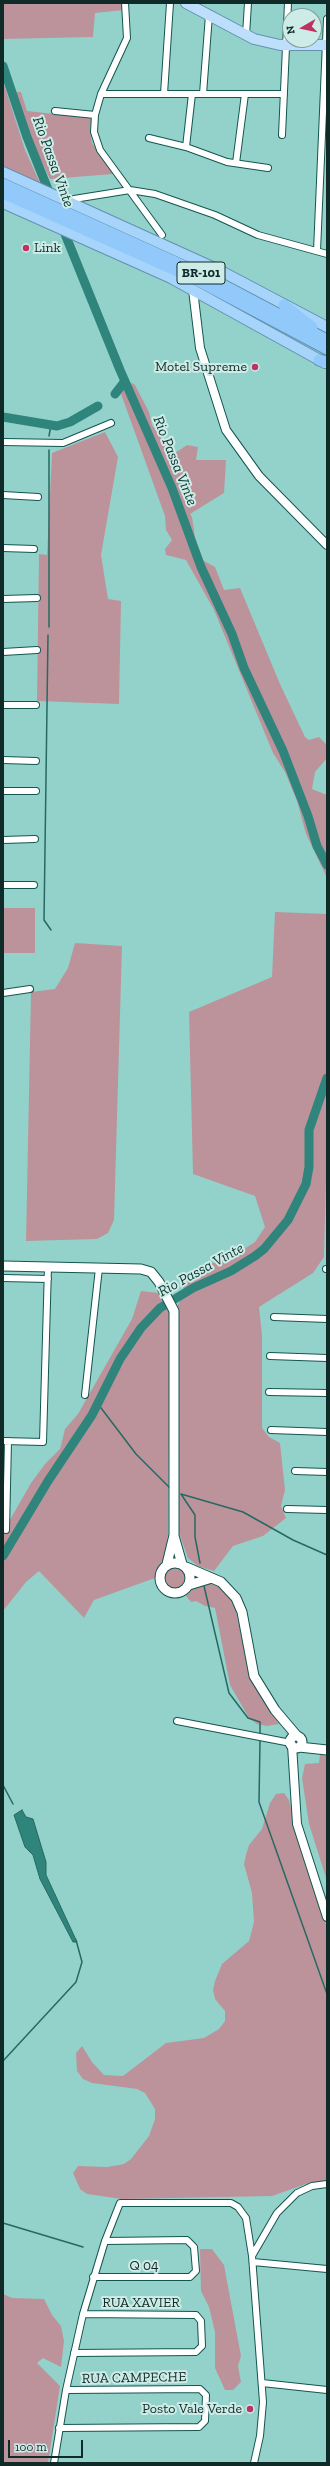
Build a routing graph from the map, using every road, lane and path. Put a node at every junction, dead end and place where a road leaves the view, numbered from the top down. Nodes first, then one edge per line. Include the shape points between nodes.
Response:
1 (125, 3) edge
2 (170, 3) edge
3 (186, 3) edge
4 (248, 3) edge
5 (209, 15) junction
6 (327, 19) edge
7 (246, 35) junction
8 (282, 44) edge
9 (326, 45) edge
10 (286, 48) edge
11 (101, 94) junction
12 (164, 94) junction
13 (192, 94) junction
14 (203, 94) junction
15 (245, 94) junction
16 (284, 94) junction
17 (55, 111) dead end
18 (95, 115) junction
19 (282, 135) dead end
20 (149, 138) dead end
21 (186, 147) junction
22 (236, 163) junction
23 (268, 168) dead end
24 (3, 172) edge
25 (3, 184) edge
26 (130, 190) junction
27 (3, 193) edge
28 (72, 201) junction
29 (3, 203) edge
30 (46, 214) junction
31 (162, 235) dead end
32 (317, 251) junction
33 (327, 254) edge
34 (193, 290) junction
35 (284, 305) junction
36 (327, 327) edge
37 (327, 339) edge
38 (327, 349) edge
39 (324, 362) edge
40 (111, 423) dead end
41 (3, 442) edge
42 (3, 495) edge
43 (38, 497) dead end
44 (327, 545) edge
45 (3, 548) edge
46 (34, 549) dead end
47 (38, 598) dead end
48 (3, 599) edge
49 (37, 650) dead end
50 (3, 652) edge
51 (3, 705) edge
52 (36, 705) dead end
53 (3, 760) edge
54 (36, 761) dead end
55 (3, 791) edge
56 (36, 791) dead end
57 (35, 839) dead end
58 (3, 840) edge
59 (3, 885) edge
60 (34, 885) dead end
61 (30, 989) dead end
62 (3, 993) edge
63 (3, 1266) edge
64 (48, 1267) junction
65 (99, 1268) junction
66 (3, 1278) edge
67 (48, 1279) junction
68 (274, 1317) dead end
69 (327, 1319) edge
70 (270, 1356) dead end
71 (327, 1358) edge
72 (269, 1392) dead end
73 (327, 1393) edge
74 (85, 1395) dead end
75 (271, 1430) dead end
76 (327, 1432) edge
77 (5, 1441) edge
78 (295, 1471) dead end
79 (327, 1472) edge
80 (287, 1509) dead end
81 (327, 1510) edge
82 (6, 1530) dead end
83 (174, 1535) junction
84 (167, 1564) junction
85 (184, 1565) junction
86 (212, 1578) junction
87 (189, 1585) junction
88 (177, 1721) dead end
89 (295, 1743) junction
90 (327, 1750) edge
91 (327, 1918) edge
92 (327, 2184) edge
93 (105, 2241) junction
94 (253, 2259) junction
95 (327, 2269) edge
96 (93, 2277) junction
97 (83, 2314) junction
98 (74, 2353) junction
99 (262, 2384) junction
100 (66, 2390) junction
101 (327, 2390) edge
102 (59, 2428) junction
103 (54, 2463) edge
104 (254, 2463) edge

1 - 11 street via 127,38
2 - 12 street
3 - 5 main road
4 - 7 street
5 - 7 main road
5 - 14 street
6 - 9 street
7 - 8 main road via 264,42
9 - 32 street
10 - 16 street
11 - 12 street
11 - 18 street
12 - 13 street
13 - 14 street
13 - 21 street
14 - 15 street
15 - 16 street
15 - 22 street
16 - 19 street
17 - 18 street
18 - 26 street via 94,132 100,150
20 - 21 street
21 - 22 street
22 - 23 street
24 - 28 highway via 39,190
25 - 30 highway, BR-101
26 - 28 street
26 - 31 street
26 - 32 street via 176,200 258,236
27 - 30 highway, BR-101
28 - 35 highway via 219,270
29 - 30 highway
30 - 34 highway via 80,238
30 - 37 highway, BR-101 via 71,215 206,276
30 - 38 highway, BR-101 via 193,278
32 - 33 street
34 - 39 highway
34 - 44 street via 200,348 226,430 262,479
35 - 36 highway
35 - 37 highway
40 - 41 street via 63,443
42 - 43 street
45 - 46 street
47 - 48 street
49 - 50 street
51 - 52 street
53 - 54 street
55 - 56 street
57 - 58 street
59 - 60 street
61 - 62 street
63 - 64 main road
64 - 65 main road
64 - 67 street
65 - 74 street
65 - 83 main road via 146,1270 154,1276 174,1311
66 - 67 street
67 - 77 street via 43,1442
68 - 69 street
70 - 71 street
72 - 73 street
75 - 76 street
77 - 82 street
78 - 79 street
80 - 81 street
83 - 84 main road
83 - 85 main road
84 - 85 main road via 172,1562
84 - 87 main road via 160,1572 160,1583 163,1588 177,1594
85 - 86 main road
85 - 87 main road via 190,1575
86 - 87 main road
86 - 89 main road via 227,1587 236,1598 244,1622 252,1671
88 - 89 street
89 - 90 main road
89 - 91 street via 293,1794 297,1824
92 - 94 street via 312,2186 297,2193 273,2219
93 - 94 street via 120,2203 231,2203 238,2207 246,2218
93 - 96 street
93 - 96 street, Q 04 via 189,2241 194,2247 196,2271 190,2277
94 - 95 street
94 - 99 street
96 - 97 street
97 - 98 street
97 - 98 street, RUA XAVIER via 198,2316 201,2321 202,2346 198,2351
98 - 100 street
99 - 101 street
99 - 104 street via 262,2419
100 - 102 street
100 - 102 street, RUA CAMPECHE via 202,2390 206,2395 205,2421 201,2426
102 - 103 street

